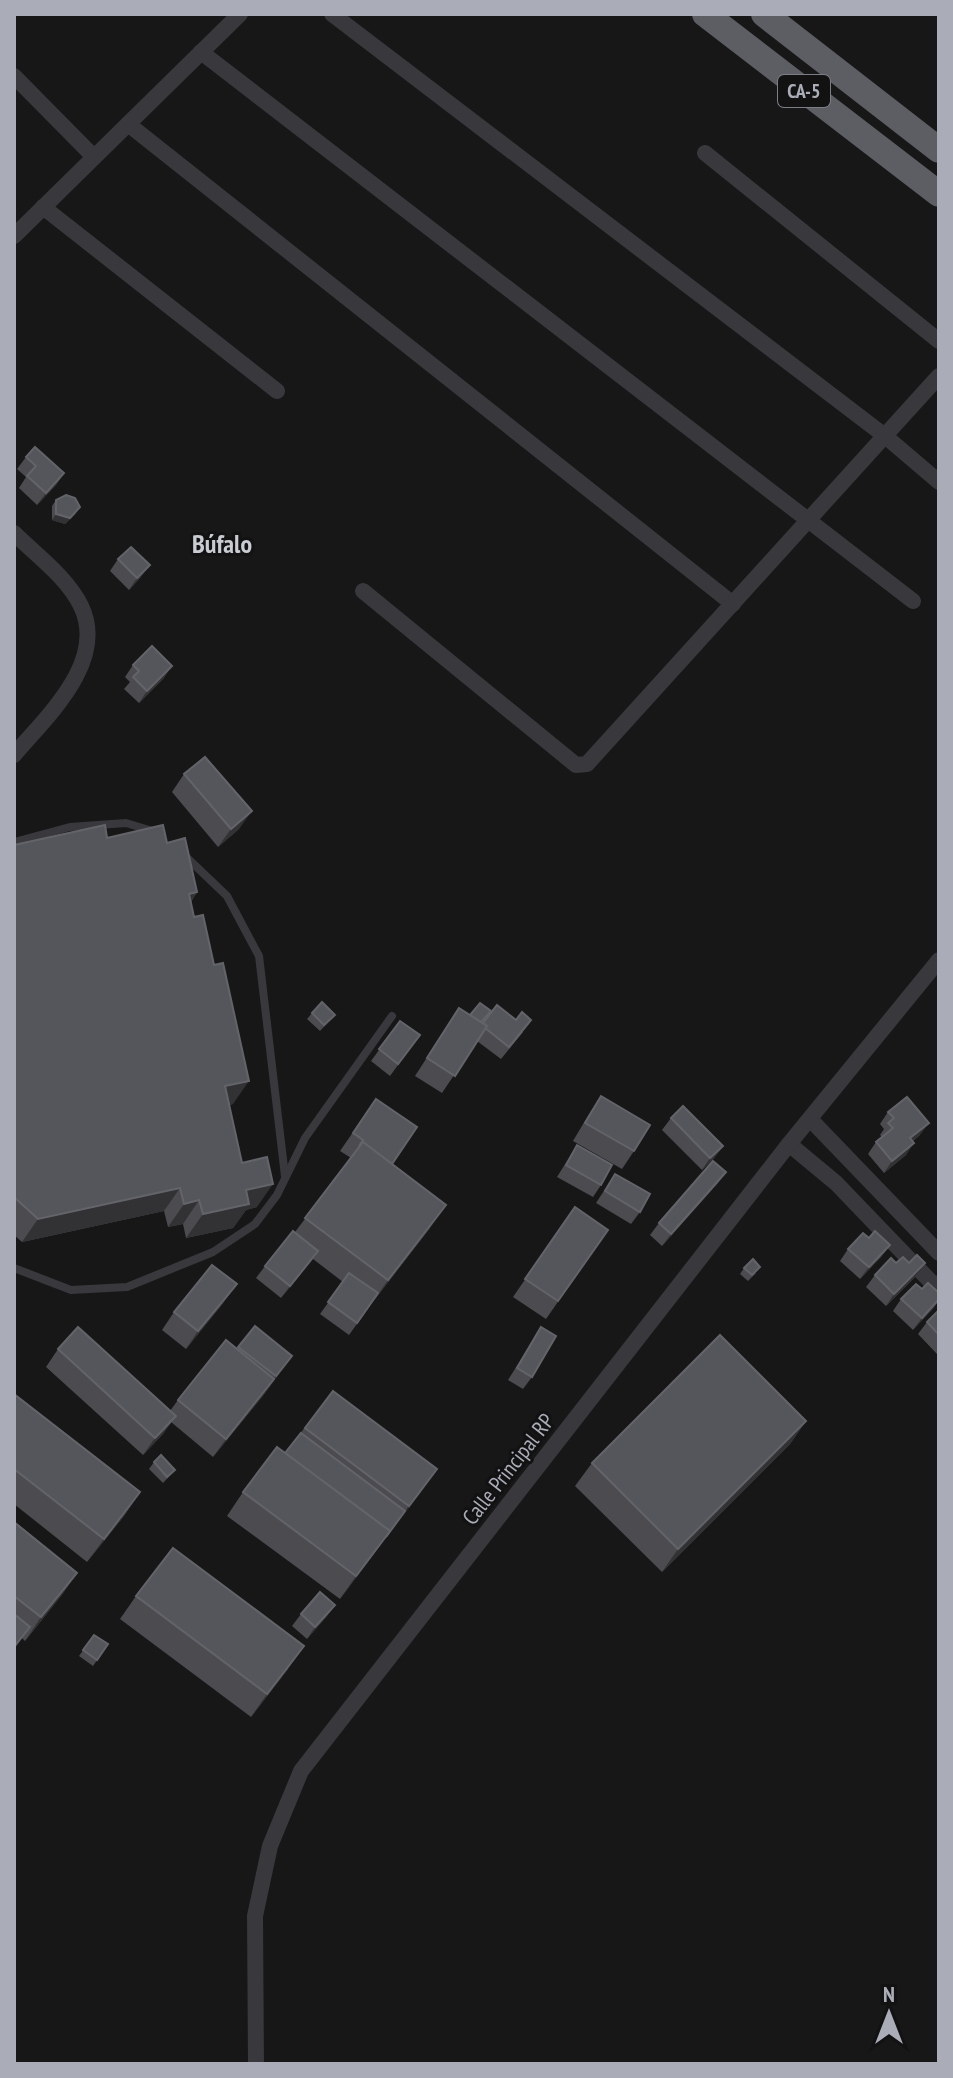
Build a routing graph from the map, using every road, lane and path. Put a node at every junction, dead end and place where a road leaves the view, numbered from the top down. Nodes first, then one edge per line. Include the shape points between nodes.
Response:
1 (240, 14) edge
2 (332, 14) edge
3 (705, 14) edge
4 (764, 14) edge
5 (201, 52) junction
6 (14, 76) edge
7 (128, 124) junction
8 (939, 150) edge
9 (705, 153) dead end
10 (94, 157) junction
11 (903, 167) junction
12 (939, 170) edge
13 (939, 194) edge
14 (43, 207) junction
15 (14, 236) edge
16 (939, 341) edge
17 (939, 376) edge
18 (277, 391) dead end
19 (885, 436) junction
20 (939, 482) edge
21 (809, 519) junction
22 (14, 533) edge
23 (363, 591) dead end
24 (913, 601) dead end
25 (733, 604) junction
26 (14, 755) edge
27 (168, 841) edge
28 (14, 842) edge
29 (179, 851) edge
30 (939, 960) edge
31 (392, 1016) dead end
32 (810, 1119) junction
33 (789, 1144) junction
34 (285, 1176) junction
35 (939, 1253) edge
36 (14, 1268) edge
37 (937, 1284) edge
38 (256, 2064) edge

1 - 5 street
2 - 19 street
3 - 11 highway, CA-5
4 - 8 highway, CA-5
5 - 7 street
5 - 21 street
6 - 10 street
7 - 10 street
7 - 25 street
9 - 16 street
10 - 14 street
11 - 12 highway via 916,159
11 - 13 highway, CA-5
14 - 15 street
14 - 18 street
17 - 19 street
19 - 20 street
19 - 21 street
21 - 24 street
21 - 25 street
22 - 26 street via 67,585 82,607 87,632 72,688
23 - 25 street via 582,766
27 - 28 lane via 126,823 70,827
29 - 34 lane via 227,896 259,956
30 - 32 street, Calle Principal RP
31 - 34 lane via 305,1138
32 - 33 street, Calle Principal RP
32 - 35 street
33 - 37 street
33 - 38 street, Calle Principal RP via 301,1771 270,1846 255,1916
34 - 36 lane via 255,1224 213,1252 127,1287 71,1290

